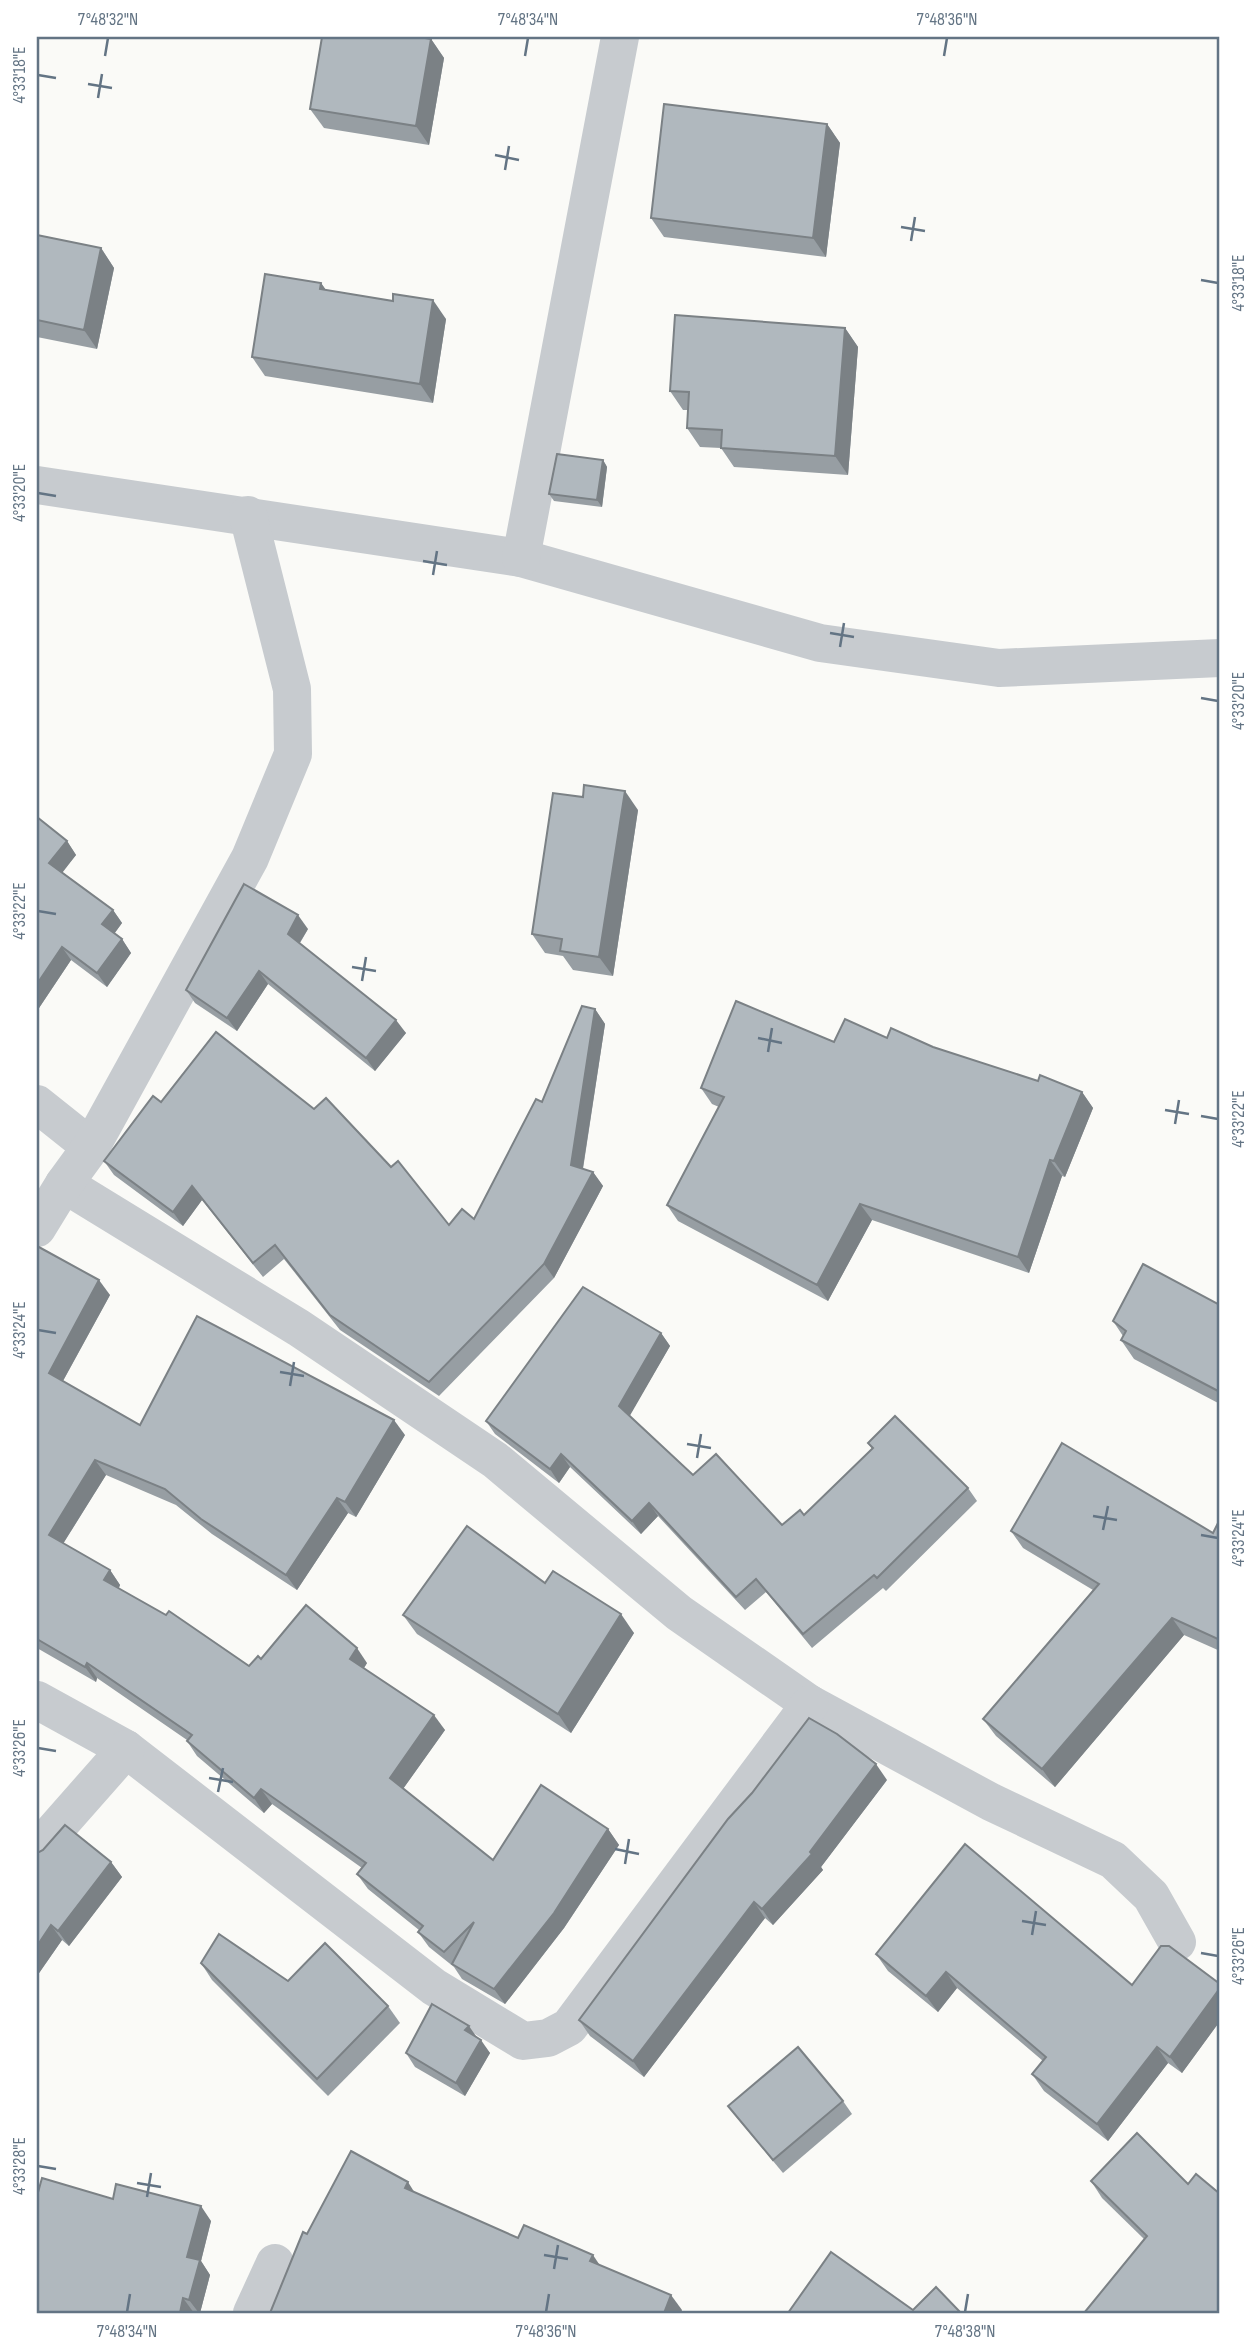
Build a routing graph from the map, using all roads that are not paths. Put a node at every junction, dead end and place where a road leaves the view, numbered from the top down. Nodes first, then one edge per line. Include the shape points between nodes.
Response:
1 (620, 37) edge
2 (37, 485) edge
3 (248, 515) junction
4 (521, 558) junction
5 (1220, 657) edge
6 (37, 1104) edge
7 (91, 1147) junction
8 (64, 1184) junction
9 (37, 1228) edge
10 (37, 1700) edge
11 (810, 1704) junction
12 (126, 1749) junction
13 (37, 1850) edge
14 (1177, 1942) dead end
15 (275, 2263) dead end
16 (252, 2313) edge

1 - 4 street
2 - 3 street
3 - 4 street
3 - 7 street via 292,689 293,754 250,858
4 - 5 street via 820,643 999,668
6 - 7 street
7 - 8 street
8 - 9 street
8 - 11 street via 299,1328 495,1460 679,1613
10 - 12 street
11 - 12 street via 569,2027 548,2038 523,2041 434,1987
11 - 14 street via 991,1802 1113,1860 1152,1896
12 - 13 street
15 - 16 street

